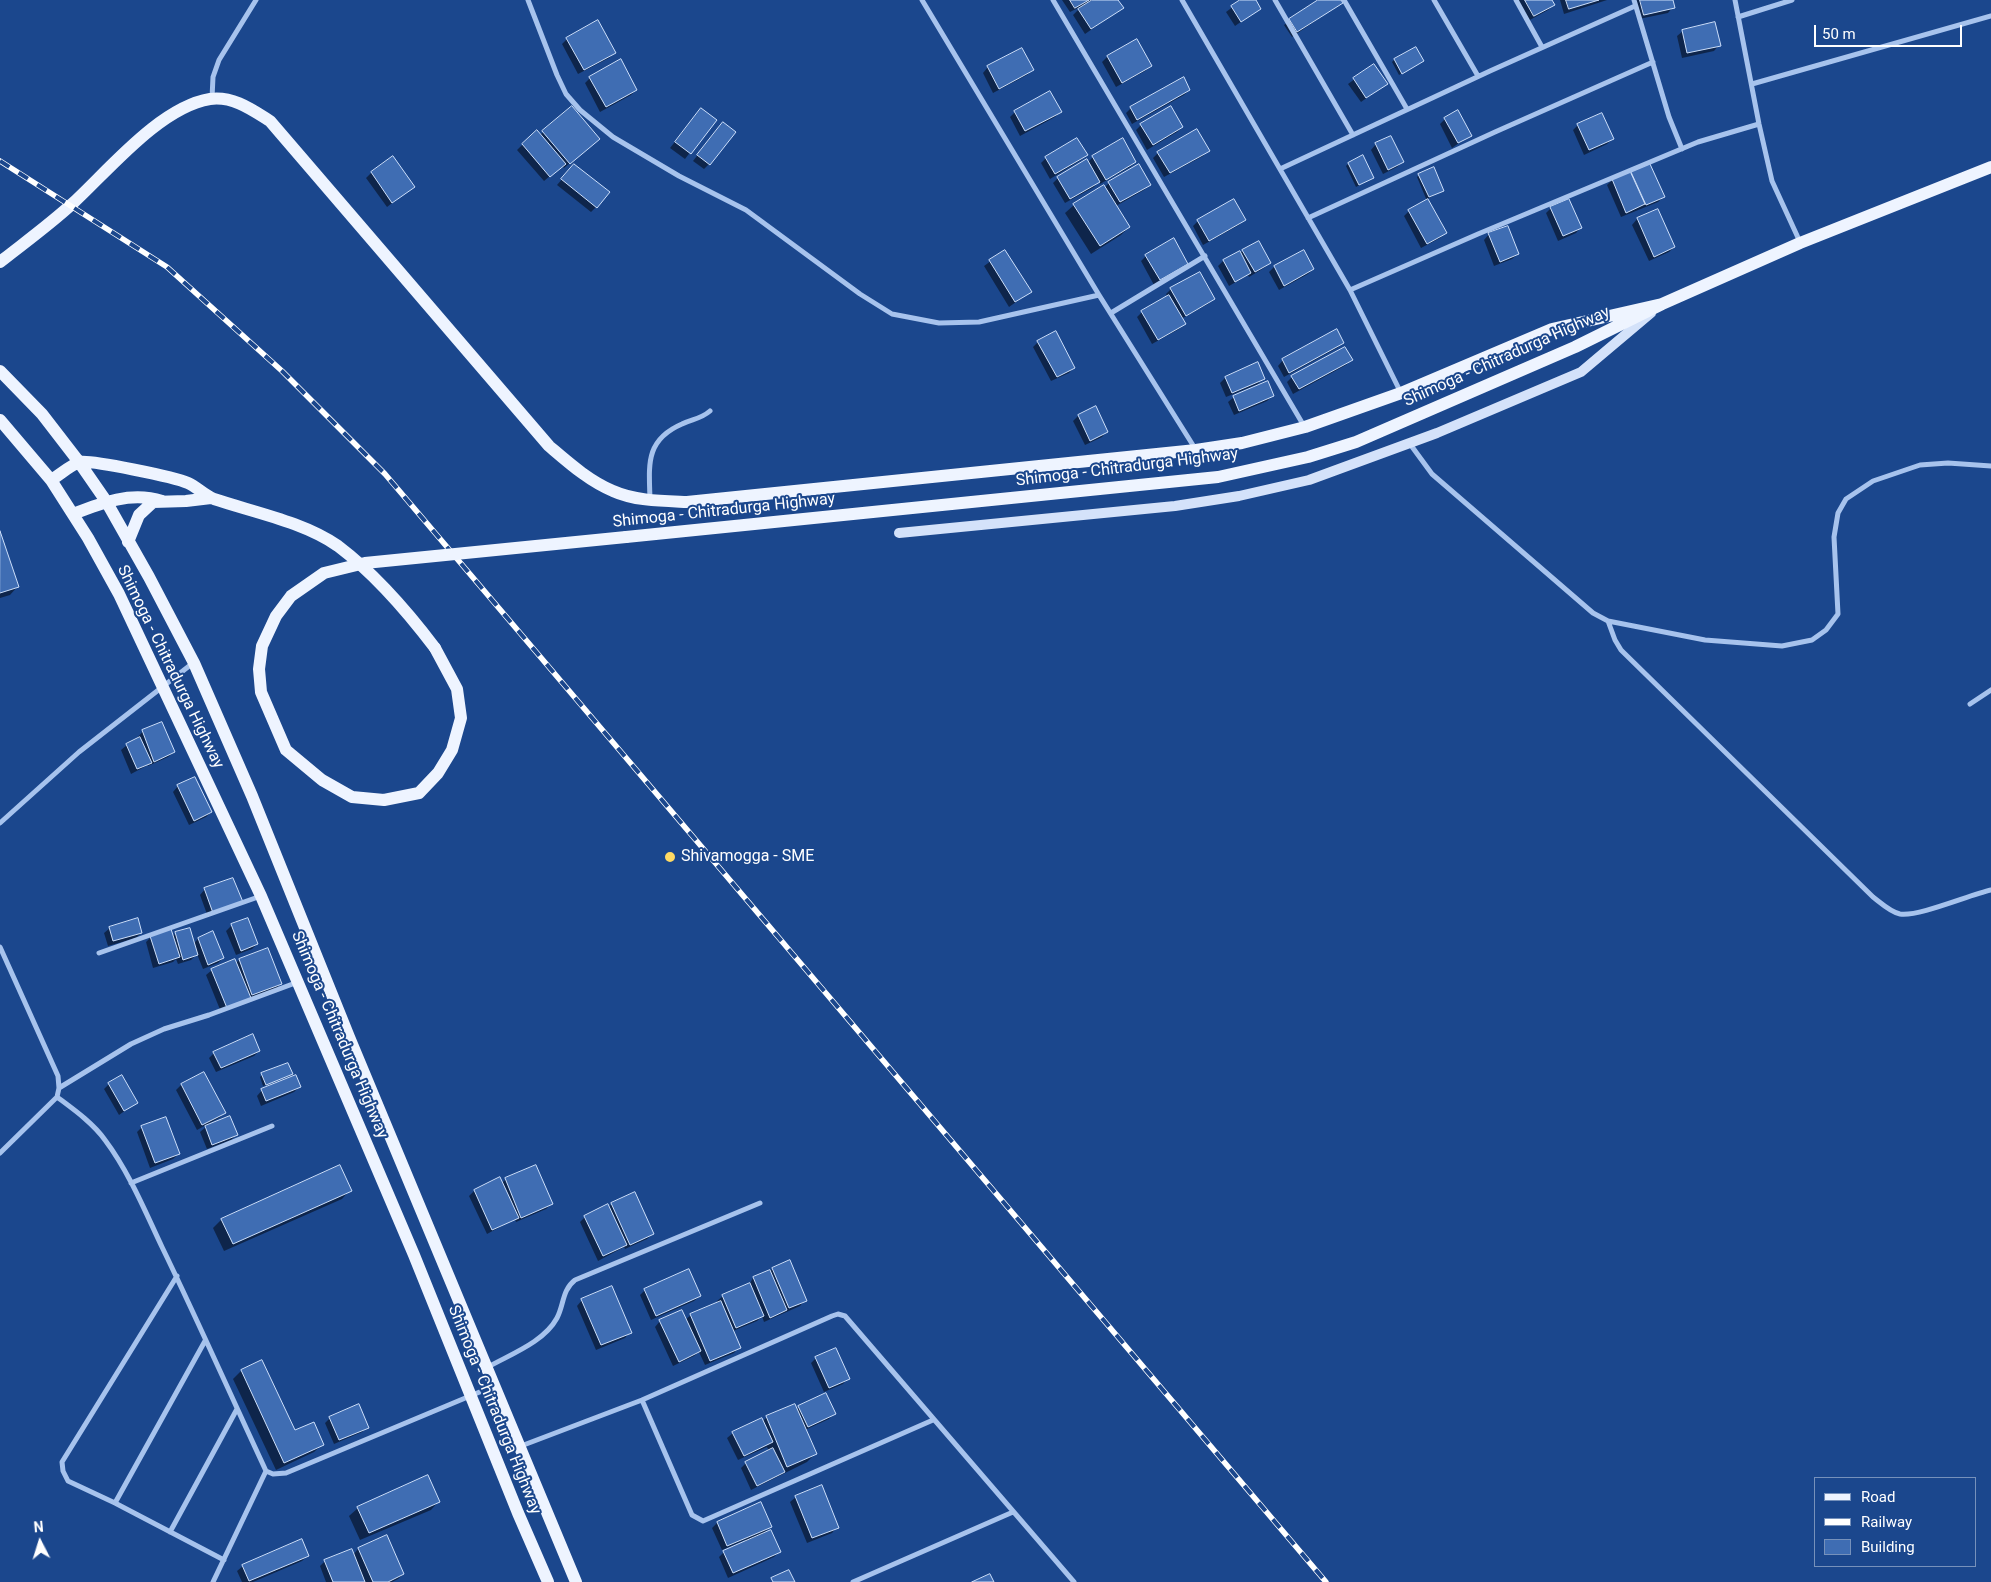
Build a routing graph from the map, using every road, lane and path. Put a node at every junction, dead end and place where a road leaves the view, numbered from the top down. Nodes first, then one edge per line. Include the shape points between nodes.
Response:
1 (256, 0) edge
2 (528, 0) edge
3 (922, 0) edge
4 (1053, 0) edge
5 (1182, 0) edge
6 (1275, 0) edge
7 (1344, 0) edge
8 (1434, 0) edge
9 (1516, 0) edge
10 (1736, 0) edge
11 (1792, 0) edge
12 (1635, 3) edge
13 (1991, 16) edge
14 (1738, 17) junction
15 (1542, 47) junction
16 (1653, 62) junction
17 (1478, 76) junction
18 (1752, 84) junction
19 (212, 99) junction
20 (1407, 109) junction
21 (1758, 124) junction
22 (1353, 135) junction
23 (1682, 149) junction
24 (1991, 167) edge
25 (1280, 169) junction
26 (1308, 218) junction
27 (1800, 243) junction
28 (1205, 256) junction
29 (0, 262) edge
30 (1350, 290) junction
31 (1099, 295) junction
32 (1662, 304) junction
33 (1110, 313) junction
34 (0, 371) edge
35 (1401, 393) junction
36 (710, 411) dead end
37 (0, 420) edge
38 (1305, 427) junction
39 (1410, 444) junction
40 (1196, 450) junction
41 (80, 462) junction
42 (1991, 466) edge
43 (51, 480) junction
44 (211, 498) junction
45 (650, 500) junction
46 (106, 501) junction
47 (162, 501) junction
48 (73, 514) junction
49 (899, 533) dead end
50 (128, 542) junction
51 (1608, 621) junction
52 (194, 663) junction
53 (162, 687) junction
54 (1991, 690) edge
55 (1970, 704) dead end
56 (0, 823) edge
57 (1991, 890) edge
58 (261, 896) junction
59 (0, 947) edge
60 (99, 953) dead end
61 (299, 981) junction
62 (59, 1088) junction
63 (57, 1097) junction
64 (272, 1126) dead end
65 (0, 1154) edge
66 (131, 1183) junction
67 (760, 1202) dead end
68 (177, 1276) junction
69 (205, 1341) junction
70 (487, 1367) junction
71 (495, 1385) junction
72 (470, 1395) junction
73 (642, 1400) junction
74 (237, 1408) junction
75 (933, 1420) junction
76 (520, 1446) junction
77 (266, 1471) junction
78 (115, 1503) junction
79 (1013, 1512) junction
80 (170, 1532) junction
81 (224, 1560) junction
82 (856, 1581) edge
83 (213, 1582) edge
84 (548, 1582) edge
85 (576, 1582) edge
86 (1074, 1582) edge

1 - 19 street via 219,60 213,77
2 - 31 street via 557,75 566,94 580,110 621,142 746,210 892,314 939,323 979,322
3 - 31 street
4 - 28 street
5 - 25 street
6 - 22 street
7 - 20 street
8 - 17 street
9 - 15 street
10 - 14 street
11 - 14 street
12 - 15 street
12 - 16 street
13 - 18 street
14 - 18 street
15 - 17 street
16 - 23 street
16 - 26 street
17 - 20 street
18 - 21 street
19 - 29 main road via 188,105 150,129 70,206
19 - 45 main road via 240,102 270,121 549,446 583,474 614,492
20 - 22 street
21 - 23 street
21 - 27 street via 1772,181
22 - 25 street
23 - 30 street
24 - 27 main road, Shimoga - Chitradurga Highway
25 - 26 street
26 - 30 street
27 - 32 main road, Shimoga - Chitradurga Highway
28 - 33 street
28 - 38 street
30 - 35 street
31 - 33 street
32 - 35 main road via 1552,329
32 - 39 street via 1581,372
32 - 44 main road, Shimoga - Chitradurga Highway, bridge via 1575,347 1365,438 1308,457 1218,477 365,563 324,573 291,596 276,616 262,646 258,669 261,692 286,750 322,780 352,797 384,800 419,793 438,773 452,750 461,718 457,689 435,648 374,577 337,546 318,534
33 - 40 street
34 - 41 main road, Shimoga - Chitradurga Highway via 42,414
35 - 38 main road
36 - 45 street via 702,418 670,429 657,441 649,462
37 - 43 main road, Shimoga - Chitradurga Highway
38 - 40 main road via 1242,443
39 - 49 street via 1309,480 1239,496 1175,506
39 - 51 street via 1432,474 1593,613
40 - 45 main road via 696,502
41 - 43 main road
41 - 44 main road, Shimoga - Chitradurga Highway via 115,466 188,483
41 - 46 main road, Shimoga - Chitradurga Highway
42 - 51 street via 1920,465 1873,481 1846,499 1838,513 1834,537 1838,614 1826,630 1812,640 1782,646 1705,640
43 - 48 main road, Shimoga - Chitradurga Highway
44 - 47 main road, Shimoga - Chitradurga Highway
46 - 47 main road, Shimoga - Chitradurga Highway via 147,496
46 - 48 main road, Shimoga - Chitradurga Highway
46 - 50 main road, Shimoga - Chitradurga Highway
47 - 50 main road, Shimoga - Chitradurga Highway via 153,502 139,515
48 - 53 main road, Shimoga - Chitradurga Highway via 119,594
50 - 52 main road, Shimoga - Chitradurga Highway via 150,577
51 - 57 street via 1621,650 1873,897 1894,912 1914,914
52 - 53 street
52 - 70 main road, Shimoga - Chitradurga Highway
53 - 56 street via 79,752
53 - 58 main road, Shimoga - Chitradurga Highway
54 - 55 street
58 - 60 street
58 - 61 main road, Shimoga - Chitradurga Highway
59 - 62 street via 58,1076
61 - 62 street via 164,1029 131,1044
61 - 72 main road, Shimoga - Chitradurga Highway
62 - 63 street
63 - 65 street
63 - 66 street via 104,1138
64 - 66 street
66 - 68 street
67 - 70 street via 575,1280 568,1286 558,1317 550,1329 537,1340
68 - 69 street
68 - 78 street via 62,1462 68,1481
69 - 74 street
69 - 78 street
70 - 71 main road, Shimoga - Chitradurga Highway
71 - 72 street
71 - 76 main road, Shimoga - Chitradurga Highway
72 - 77 street via 286,1472 274,1474
72 - 84 main road, Shimoga - Chitradurga Highway
73 - 75 street via 838,1314 845,1316
73 - 75 street via 692,1515 703,1521
73 - 76 street
74 - 77 street
74 - 80 street
75 - 79 street
76 - 85 main road, Shimoga - Chitradurga Highway
77 - 81 street
78 - 80 street
79 - 82 street
79 - 86 street
80 - 81 street
81 - 83 street

